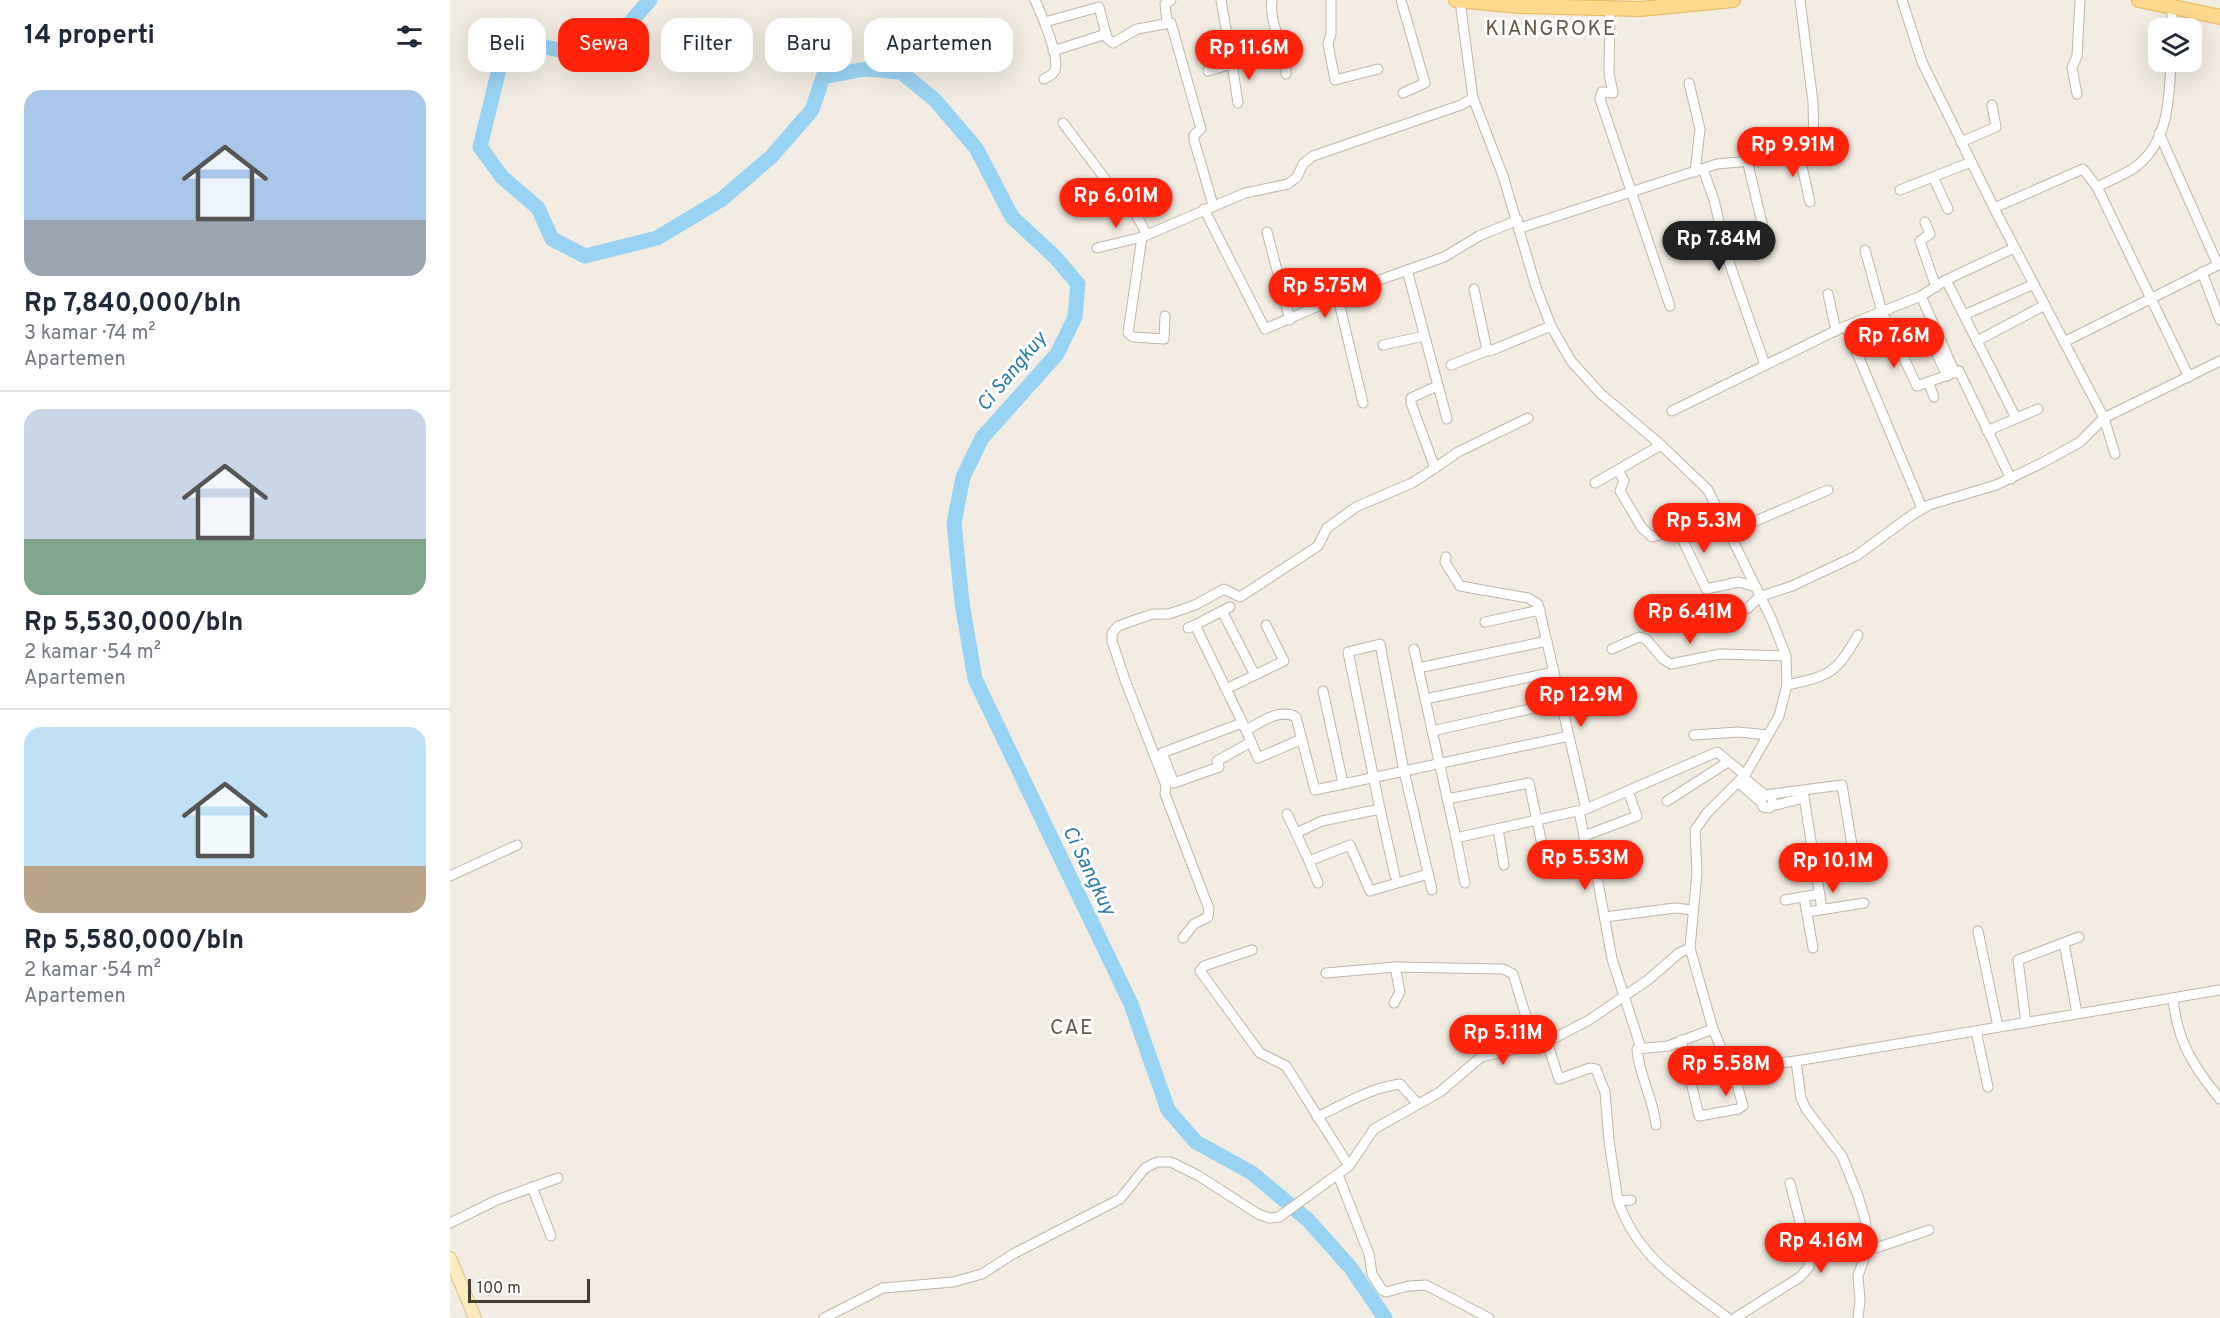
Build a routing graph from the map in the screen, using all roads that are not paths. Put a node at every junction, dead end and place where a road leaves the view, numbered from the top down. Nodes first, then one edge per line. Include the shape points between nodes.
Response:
1 (1035, 0) edge
2 (1171, 0) edge
3 (1221, 0) edge
4 (1272, 0) edge
5 (1331, 0) edge
6 (1401, 0) edge
7 (1733, 0) edge
8 (1800, 0) edge
9 (1902, 0) edge
10 (2080, 0) edge
11 (2139, 0) edge
12 (1458, 1) edge
13 (1484, 2) edge
14 (1567, 4) edge
15 (1640, 5) edge
16 (2181, 6) edge
17 (1610, 8) junction
18 (2220, 17) edge
19 (1045, 22) junction
20 (1167, 22) junction
21 (1106, 34) junction
22 (1053, 51) junction
23 (1232, 64) junction
24 (1378, 69) dead end
25 (1208, 71) dead end
26 (2170, 72) edge
27 (1286, 74) dead end
28 (1044, 79) dead end
29 (1689, 83) dead end
30 (1403, 93) dead end
31 (2077, 94) dead end
32 (1473, 98) junction
33 (1238, 103) dead end
34 (1992, 105) dead end
35 (1063, 123) dead end
36 (2159, 133) junction
37 (1961, 142) junction
38 (1814, 144) junction
39 (1842, 147) dead end
40 (1798, 149) junction
41 (1747, 160) junction
42 (1971, 162) junction
43 (1699, 170) junction
44 (1934, 178) junction
45 (2097, 187) junction
46 (1900, 190) dead end
47 (1632, 194) junction
48 (1810, 202) dead end
49 (1208, 207) junction
50 (1994, 208) junction
51 (1948, 209) dead end
52 (1926, 222) dead end
53 (1519, 224) junction
54 (1267, 232) dead end
55 (1144, 236) junction
56 (1766, 240) dead end
57 (1097, 248) dead end
58 (2014, 248) junction
59 (1865, 250) dead end
60 (2219, 265) edge
61 (1407, 270) junction
62 (2202, 272) junction
63 (1946, 280) junction
64 (2034, 284) junction
65 (1936, 286) junction
66 (1474, 289) dead end
67 (1828, 294) dead end
68 (1921, 296) junction
69 (2152, 296) junction
70 (1338, 298) junction
71 (2045, 305) junction
72 (1670, 306) dead end
73 (1882, 312) junction
74 (1964, 315) junction
75 (1165, 316) dead end
76 (1290, 320) junction
77 (2220, 320) edge
78 (1551, 326) junction
79 (1846, 327) junction
80 (1836, 331) junction
81 (1424, 336) junction
82 (1930, 339) dead end
83 (1977, 341) junction
84 (2064, 342) junction
85 (1383, 345) dead end
86 (1489, 350) junction
87 (2220, 361) edge
88 (1451, 365) dead end
89 (1765, 365) junction
90 (1951, 375) junction
91 (2189, 376) junction
92 (1929, 384) junction
93 (1437, 386) junction
94 (1934, 398) dead end
95 (1363, 403) dead end
96 (2038, 409) dead end
97 (1672, 411) dead end
98 (1528, 418) dead end
99 (2016, 418) junction
100 (2104, 418) junction
101 (1447, 419) dead end
102 (1987, 431) junction
103 (1661, 445) junction
104 (2115, 454) dead end
105 (1435, 468) junction
106 (1618, 470) junction
107 (2011, 478) junction
108 (1595, 483) dead end
109 (1828, 490) dead end
110 (1922, 508) junction
111 (1720, 511) junction
112 (1678, 530) junction
113 (1730, 532) junction
114 (1446, 557) dead end
115 (1756, 587) junction
116 (1759, 597) junction
117 (1540, 610) junction
118 (1707, 619) dead end
119 (1485, 622) dead end
120 (1266, 625) dead end
121 (1858, 635) dead end
122 (1547, 641) junction
123 (1414, 649) dead end
124 (1612, 649) dead end
125 (1786, 656) junction
126 (1418, 668) junction
127 (1554, 672) junction
128 (1255, 675) junction
129 (1787, 686) junction
130 (1226, 689) junction
131 (1323, 691) dead end
132 (1425, 699) junction
133 (1561, 702) junction
134 (1244, 727) junction
135 (1432, 731) junction
136 (1694, 735) dead end
137 (1768, 735) junction
138 (1569, 736) junction
139 (1302, 739) junction
140 (1251, 742) junction
141 (1728, 762) junction
142 (1439, 764) junction
143 (1404, 771) junction
144 (1374, 777) junction
145 (1742, 778) junction
146 (1343, 783) junction
147 (1628, 791) junction
148 (1803, 794) junction
149 (1447, 799) junction
150 (1667, 801) dead end
151 (1380, 810) junction
152 (1583, 810) junction
153 (1287, 814) dead end
154 (1538, 820) junction
155 (1498, 829) junction
156 (1296, 833) junction
157 (1584, 836) junction
158 (1456, 838) junction
159 (517, 845) dead end
160 (1585, 852) dead end
161 (1594, 860) dead end
162 (1309, 861) junction
163 (1504, 865) dead end
164 (1547, 868) dead end
165 (1816, 870) junction
166 (1428, 874) junction
167 (450, 876) edge
168 (1395, 876) dead end
169 (1318, 883) dead end
170 (1465, 883) dead end
171 (1432, 890) dead end
172 (1820, 894) junction
173 (1804, 897) junction
174 (1785, 900) dead end
175 (1864, 903) dead end
176 (1822, 909) junction
177 (1693, 910) junction
178 (1807, 912) junction
179 (1605, 917) junction
180 (1978, 931) dead end
181 (2079, 937) dead end
182 (1183, 938) dead end
183 (2064, 943) junction
184 (1690, 948) junction
185 (1813, 948) dead end
186 (1252, 950) dead end
187 (1395, 967) junction
188 (1326, 973) dead end
189 (2220, 990) edge
190 (1624, 996) junction
191 (2173, 998) junction
192 (1394, 1003) dead end
193 (2077, 1013) junction
194 (2026, 1023) junction
195 (1998, 1027) junction
196 (1713, 1029) junction
197 (1977, 1031) junction
198 (1681, 1040) junction
199 (1547, 1042) junction
200 (1535, 1046) junction
201 (1641, 1048) junction
202 (1796, 1061) junction
203 (1732, 1066) junction
204 (1988, 1087) dead end
205 (2220, 1099) edge
206 (1418, 1104) junction
207 (1317, 1117) junction
208 (1656, 1125) dead end
209 (1349, 1166) junction
210 (1338, 1175) junction
211 (558, 1178) dead end
212 (1790, 1183) dead end
213 (532, 1187) junction
214 (1631, 1200) dead end
215 (1618, 1201) junction
216 (450, 1223) edge
217 (1929, 1230) dead end
218 (551, 1236) dead end
219 (1868, 1247) junction
220 (450, 1258) edge
221 (475, 1318) edge
222 (824, 1318) edge
223 (1490, 1318) edge
224 (1728, 1318) edge
225 (1735, 1318) edge
226 (1858, 1318) edge

1 - 19 street
2 - 20 street via 1165,4
3 - 23 street
4 - 27 street
5 - 24 street via 1328,44 1335,80
6 - 30 street via 1425,83
7 - 15 main road
8 - 38 street via 1813,102
9 - 37 street via 1922,62
10 - 31 street via 2077,56 2072,68
11 - 16 main road
12 - 13 main road
12 - 32 street
13 - 14 main road
14 - 17 main road
15 - 17 main road
16 - 18 main road
17 - 47 street via 1609,73 1613,93 1602,92 1600,99
19 - 21 street via 1099,7
19 - 22 street
20 - 21 street via 1137,29 1113,43
20 - 49 street via 1172,25 1200,121 1201,130 1194,140
21 - 22 street
22 - 28 street via 1055,71
23 - 25 street
23 - 33 street
26 - 36 street via 2168,116
29 - 43 street via 1700,129
32 - 49 street via 1313,156 1288,184 1245,193
32 - 53 street
34 - 37 street via 1996,127
35 - 55 street via 1109,184 1123,189
36 - 45 street via 2151,150 2137,165
36 - 60 street
37 - 42 street
38 - 39 street via 1837,141
38 - 40 street
40 - 41 street
40 - 48 street
41 - 43 street
41 - 56 street
42 - 44 street
42 - 50 street
43 - 47 street
43 - 89 street via 1714,200 1728,259
44 - 46 street
44 - 51 street
45 - 50 street via 2083,169
45 - 69 street
47 - 53 street
47 - 72 street
49 - 55 street
49 - 76 street via 1262,327
50 - 58 street
52 - 65 street via 1930,234 1920,241
53 - 61 street via 1479,236 1458,250
53 - 78 street
54 - 76 street
55 - 57 street
55 - 75 street via 1128,333 1133,337 1164,339
58 - 63 street
58 - 64 street
59 - 73 street
60 - 62 street
61 - 70 street
61 - 81 street
62 - 69 street
62 - 77 street
63 - 65 street
63 - 74 street
64 - 71 street
64 - 74 street
65 - 68 street
66 - 86 street via 1485,347
67 - 80 street
68 - 73 street
68 - 90 street
69 - 84 street
69 - 91 street
70 - 76 street
70 - 95 street
71 - 83 street
71 - 84 street
73 - 79 street
73 - 92 street via 1917,386
74 - 83 street
78 - 86 street
78 - 103 street via 1571,361 1601,394
79 - 80 street
79 - 110 street
80 - 89 street
81 - 85 street
81 - 93 street
82 - 90 street
83 - 99 street
84 - 100 street
86 - 88 street
87 - 91 street
89 - 97 street
90 - 92 street
90 - 102 street via 1959,371
91 - 100 street
92 - 94 street
93 - 101 street
93 - 105 street via 1416,394 1411,404
96 - 99 street
98 - 105 street via 1458,452
99 - 102 street
100 - 104 street
100 - 107 street via 2072,447
102 - 107 street
103 - 106 street
103 - 111 street via 1698,478
105 - 182 street via 1370,499 1327,528 1318,546 1240,597 1224,589 1196,605 1169,614 1153,614 1118,626 1112,633 1125,680 1166,785 1166,798 1209,909 1208,917 1194,924
106 - 108 street
106 - 112 street via 1624,481 1620,491 1645,532 1652,537
107 - 110 street
109 - 113 street
110 - 116 street via 1856,556
111 - 112 street
111 - 113 street
112 - 115 street via 1706,589 1739,582
113 - 115 street
114 - 117 street via 1445,562 1460,586 1528,598
115 - 116 street
116 - 118 street via 1748,608
116 - 125 street
117 - 119 street
117 - 122 street
120 - 128 street via 1284,661
121 - 129 street via 1846,656 1826,675
122 - 126 street
122 - 127 street
123 - 126 street
124 - 125 street via 1639,637 1671,664 1720,654
125 - 129 street
126 - 132 street
127 - 132 street
127 - 133 street
128 - 130 street
128 - 130 street via 1226,609 1191,627
129 - 137 street via 1784,704
130 - 134 street
131 - 146 street
132 - 135 street
133 - 135 street
133 - 138 street
134 - 139 street via 1288,713 1296,717
134 - 140 street
134 - 140 street via 1162,753 1174,783 1219,767 1217,761 1223,756
135 - 142 street
136 - 137 street
137 - 145 street
138 - 142 street
138 - 152 street
139 - 140 street via 1258,758
139 - 146 street via 1315,790
141 - 145 street
141 - 147 street via 1717,752
141 - 150 street
142 - 143 street
142 - 149 street
143 - 144 street
143 - 144 street via 1380,644 1348,652
143 - 166 street
144 - 146 street
144 - 151 street
145 - 148 street via 1767,800
145 - 177 street via 1695,830
147 - 152 street
147 - 157 street via 1638,816
148 - 165 street
148 - 165 street via 1842,785 1855,863
149 - 154 street via 1529,783
149 - 158 street
151 - 156 street via 1322,821
151 - 168 street
152 - 154 street
152 - 157 street
153 - 156 street
154 - 155 street
154 - 164 street
155 - 158 street
155 - 163 street
156 - 162 street
157 - 160 street
158 - 170 street
159 - 167 street
161 - 179 street
162 - 166 street via 1350,845 1370,891
162 - 169 street
165 - 172 street
166 - 171 street
172 - 173 street
172 - 176 street
173 - 174 street
173 - 178 street
175 - 176 street
176 - 178 street
177 - 179 street via 1675,908
177 - 184 street
178 - 185 street
179 - 190 street via 1612,959
180 - 195 street
181 - 183 street
183 - 193 street
183 - 194 street via 2018,960
184 - 190 street
184 - 196 street
186 - 207 street via 1204,966 1200,971 1260,1053 1286,1066
187 - 188 street
187 - 192 street via 1400,992
187 - 200 street via 1483,967 1508,971 1513,974
189 - 191 street
190 - 199 street
190 - 201 street
191 - 193 street
191 - 205 street via 2181,1041
193 - 194 street
194 - 195 street
195 - 197 street
196 - 198 street
196 - 203 street via 1723,1057
197 - 202 street
197 - 204 street
198 - 201 street via 1662,1048
198 - 203 street via 1700,1116 1743,1106
199 - 200 street
199 - 215 street via 1559,1079 1593,1068 1604,1087
200 - 206 street via 1481,1057 1446,1088
201 - 208 street via 1637,1050 1639,1067 1652,1099
202 - 203 street
202 - 219 street via 1806,1109 1834,1143 1850,1172 1865,1219
206 - 207 street via 1400,1084 1372,1090
206 - 209 street via 1374,1129
207 - 209 street
209 - 210 street
210 - 222 street via 1279,1217 1269,1218 1199,1176 1171,1162 1157,1162 1145,1168 1120,1199 1012,1254 982,1274 953,1282 883,1288
210 - 223 street via 1369,1254 1372,1274 1382,1290 1425,1285
211 - 213 street
212 - 225 street via 1809,1267 1800,1277
213 - 216 street
213 - 218 street
214 - 215 street
215 - 224 street via 1627,1227 1647,1254
217 - 219 street via 1876,1248
219 - 226 street via 1858,1276
220 - 221 main road

